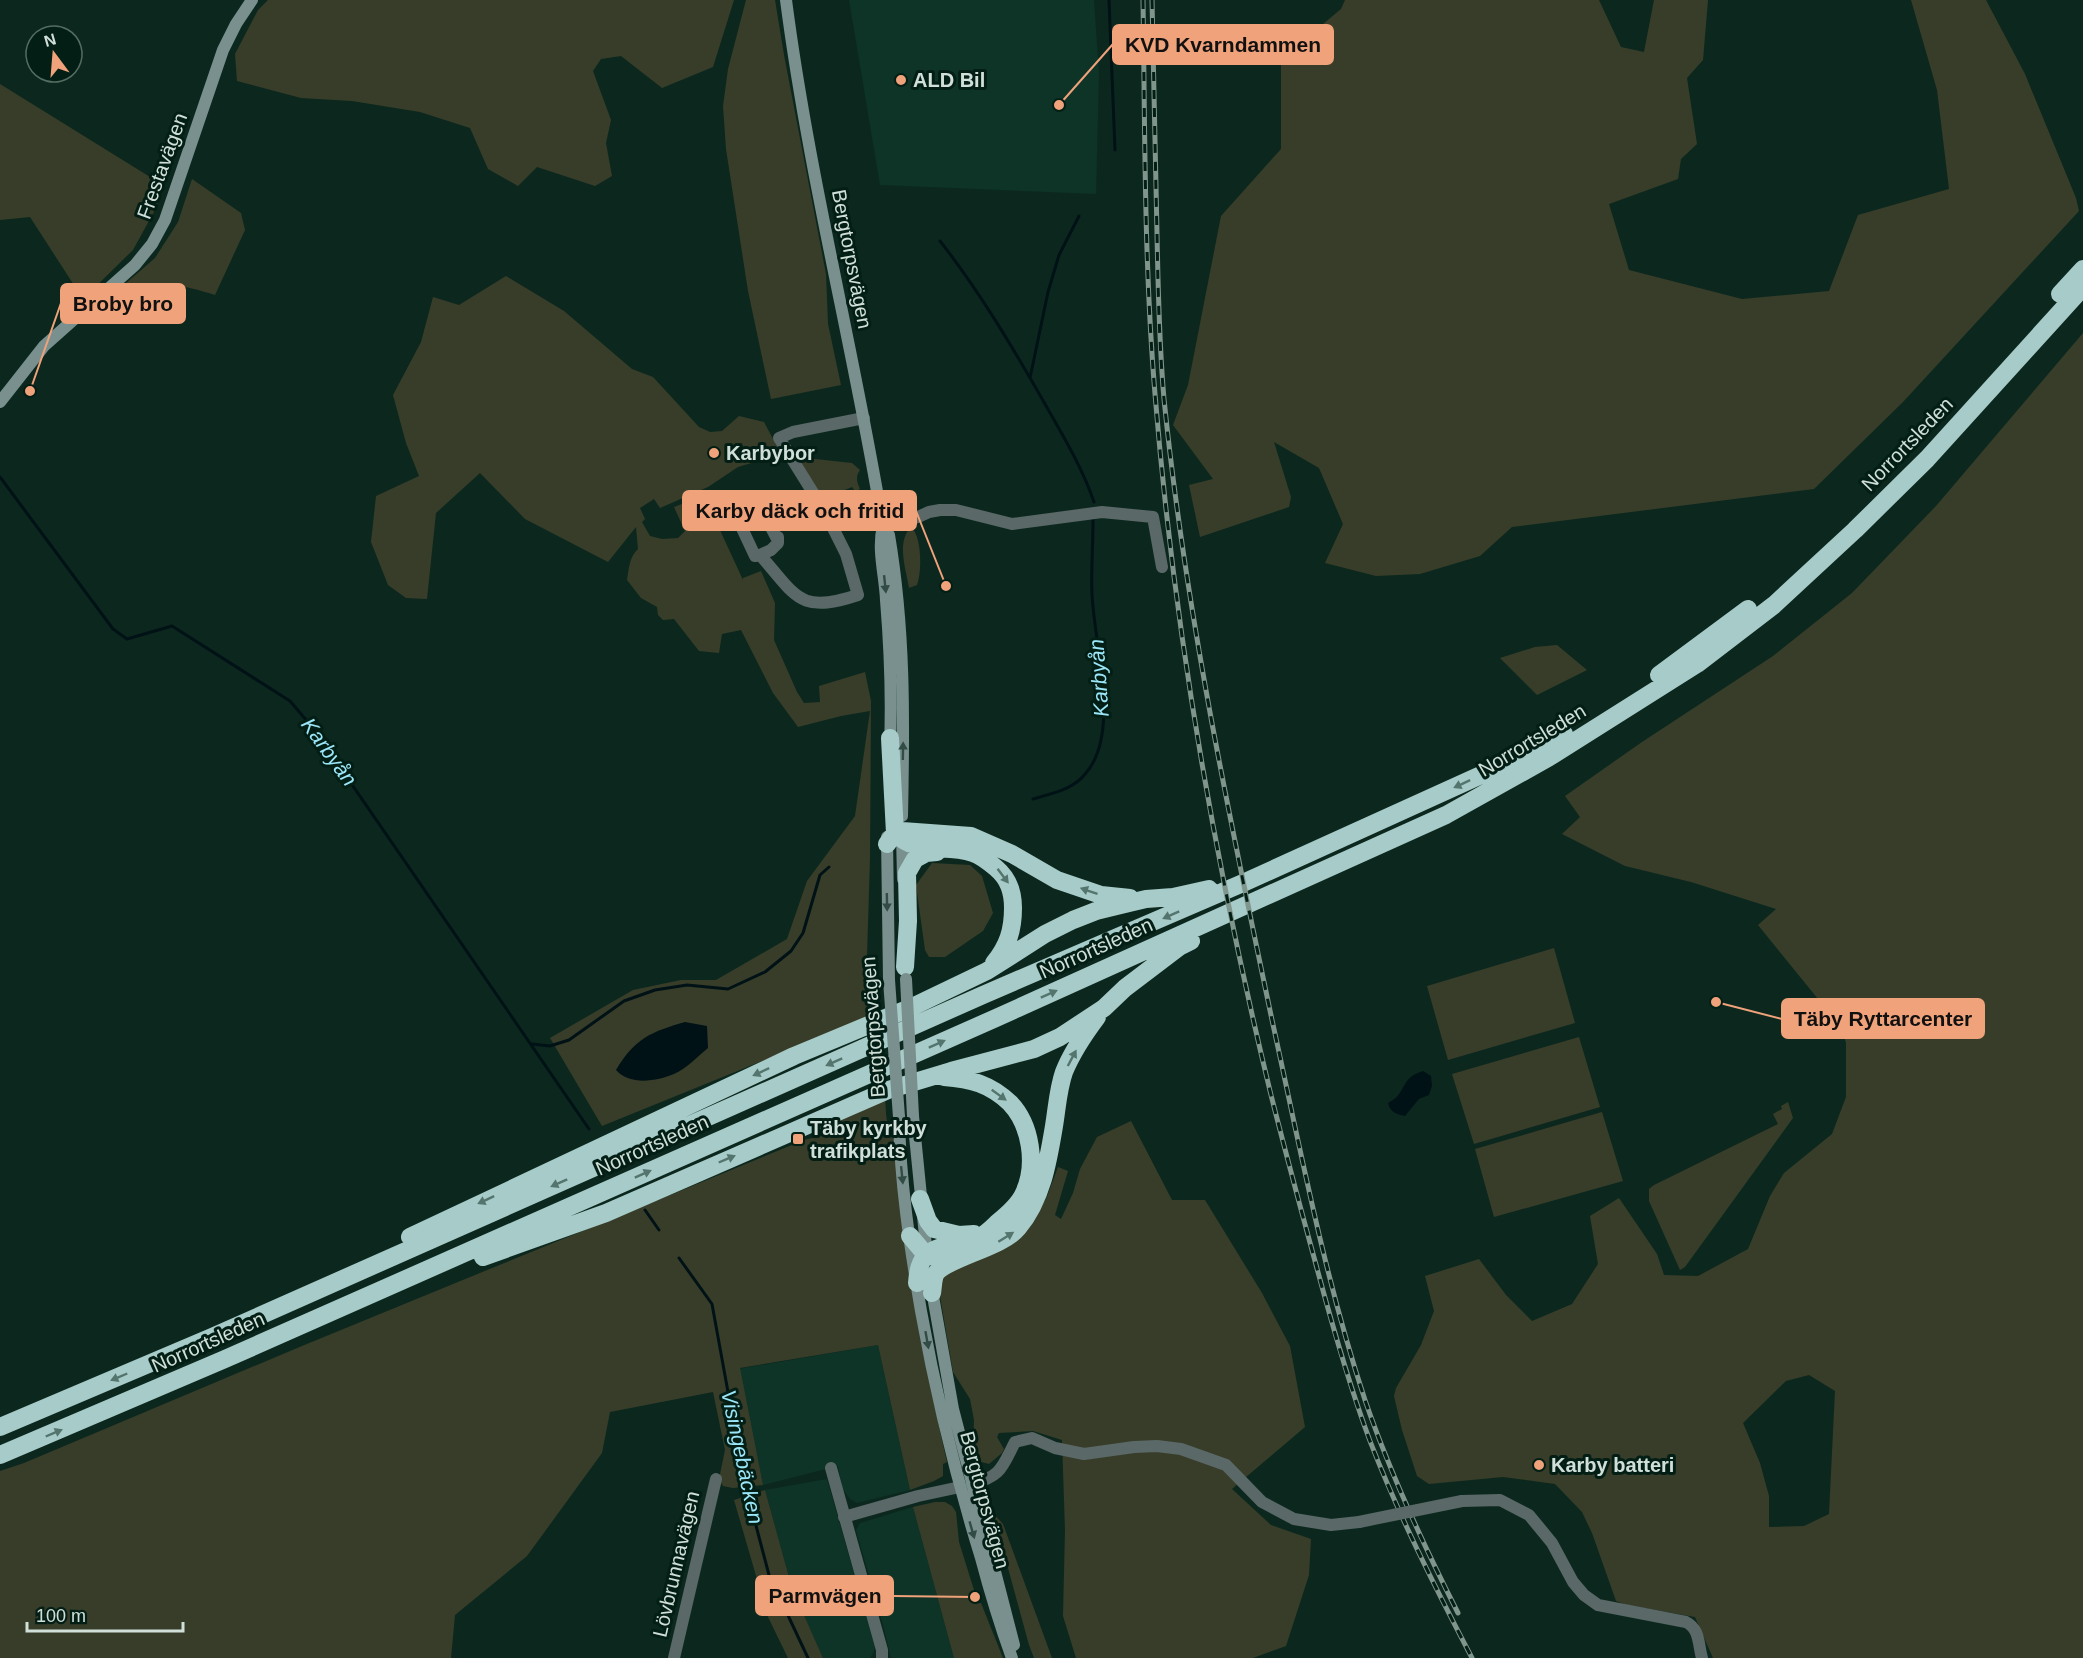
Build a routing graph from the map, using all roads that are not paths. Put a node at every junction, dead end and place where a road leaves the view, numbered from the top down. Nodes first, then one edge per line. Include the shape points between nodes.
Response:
1 (252, 0) edge
2 (786, 0) edge
3 (2083, 269) edge
4 (2083, 287) edge
5 (0, 402) edge
6 (864, 418) junction
7 (883, 526) junction
8 (775, 546) junction
9 (760, 555) junction
10 (1162, 567) dead end
11 (780, 577) junction
12 (890, 738) joint
13 (1446, 815) junction
14 (896, 837) junction
15 (1320, 847) junction
16 (954, 849) junction
17 (1146, 899) junction
18 (987, 971) junction
19 (905, 973) junction
20 (1104, 1008) junction
21 (924, 1079) junction
22 (920, 1199) junction
23 (995, 1226) junction
24 (909, 1236) junction
25 (926, 1255) junction
26 (969, 1256) junction
27 (916, 1282) junction
28 (932, 1293) junction
29 (212, 1337) junction
30 (225, 1359) junction
31 (0, 1427) edge
32 (0, 1455) edge
33 (831, 1468) dead end
34 (716, 1479) dead end
35 (972, 1484) junction
36 (960, 1487) junction
37 (844, 1517) junction
38 (674, 1658) edge
39 (882, 1658) edge
40 (1014, 1658) edge
41 (1702, 1658) edge

1 - 5 main road, Frestavägen via 224,50 165,220 152,244 135,265 44,346
2 - 6 main road, Bergtorpsvägen via 816,183
3 -> 15 highway, Norrortsleden via 1894,479 1756,603 1652,680 1546,745
4 - 13 highway, Norrortsleden via 1927,459 1774,605 1697,664 1548,758
6 - 7 main road, Bergtorpsvägen
6 - 11 street via 778,438 825,512 846,554 858,595 836,602 807,602 796,596
7 - 10 street via 940,510 956,510 1012,524 1102,512 1153,517
7 -> 12 main road, Bergtorpsvägen via 880,539 892,677
14 -> 7 main road, Bergtorpsvägen via 904,678 894,565 889,535
8 - 9 street
8 - 9 street via 777,537 763,512 740,524 755,556
8 - 11 street
9 - 11 street
12 - 14 highway
13 - 20 highway via 1179,947
30 -> 13 highway, Norrortsleden
14 - 16 highway via 913,846
17 -> 14 highway via 1101,895 1057,880 971,836
14 - 19 main road, Bergtorpsvägen
14 -> 24 main road, Bergtorpsvägen, bridge via 889,980
15 - 17 highway via 1207,889
15 -> 29 highway, Norrortsleden
16 -> 18 highway via 973,852 987,860 1003,873 1013,892 1013,928 1004,951
16 - 19 highway via 926,853 915,859 907,873
17 - 18 highway via 1073,920
18 -> 29 highway via 594,1149 288,1294
19 - 22 main road, Bergtorpsvägen, bridge
20 - 21 highway via 1034,1049
26 -> 20 highway via 1016,1230 1031,1209 1044,1182 1064,1072
21 -> 23 highway via 974,1080 1013,1106 1028,1135 1031,1168 1024,1193
30 -> 21 highway via 304,1334 473,1260 606,1213 888,1089
22 - 23 highway via 934,1229 959,1235 980,1233
22 - 25 main road, Bergtorpsvägen
23 - 25 highway via 977,1239 936,1248
24 - 25 highway
24 - 27 main road, Bergtorpsvägen
25 - 26 highway via 943,1259
25 - 27 highway
25 - 28 main road, Bergtorpsvägen
26 - 28 highway via 945,1264 936,1274
27 -> 36 main road, Bergtorpsvägen
28 - 35 main road, Bergtorpsvägen via 953,1409
29 -> 31 highway, Norrortsleden
32 -> 30 highway, Norrortsleden
33 - 37 street
34 - 38 street, Lövbrunnavägen
35 - 36 main road
35 - 40 main road, Bergtorpsvägen
35 - 41 street, bridge via 999,1473 1015,1442 1032,1438 1084,1454 1157,1446 1181,1449 1226,1465 1262,1502 1294,1519 1331,1525 1462,1501 1500,1500 1529,1515 1552,1543 1584,1595 1598,1605 1693,1625
36 - 37 street
36 -> 40 main road, Bergtorpsvägen via 1002,1632
37 - 39 street

